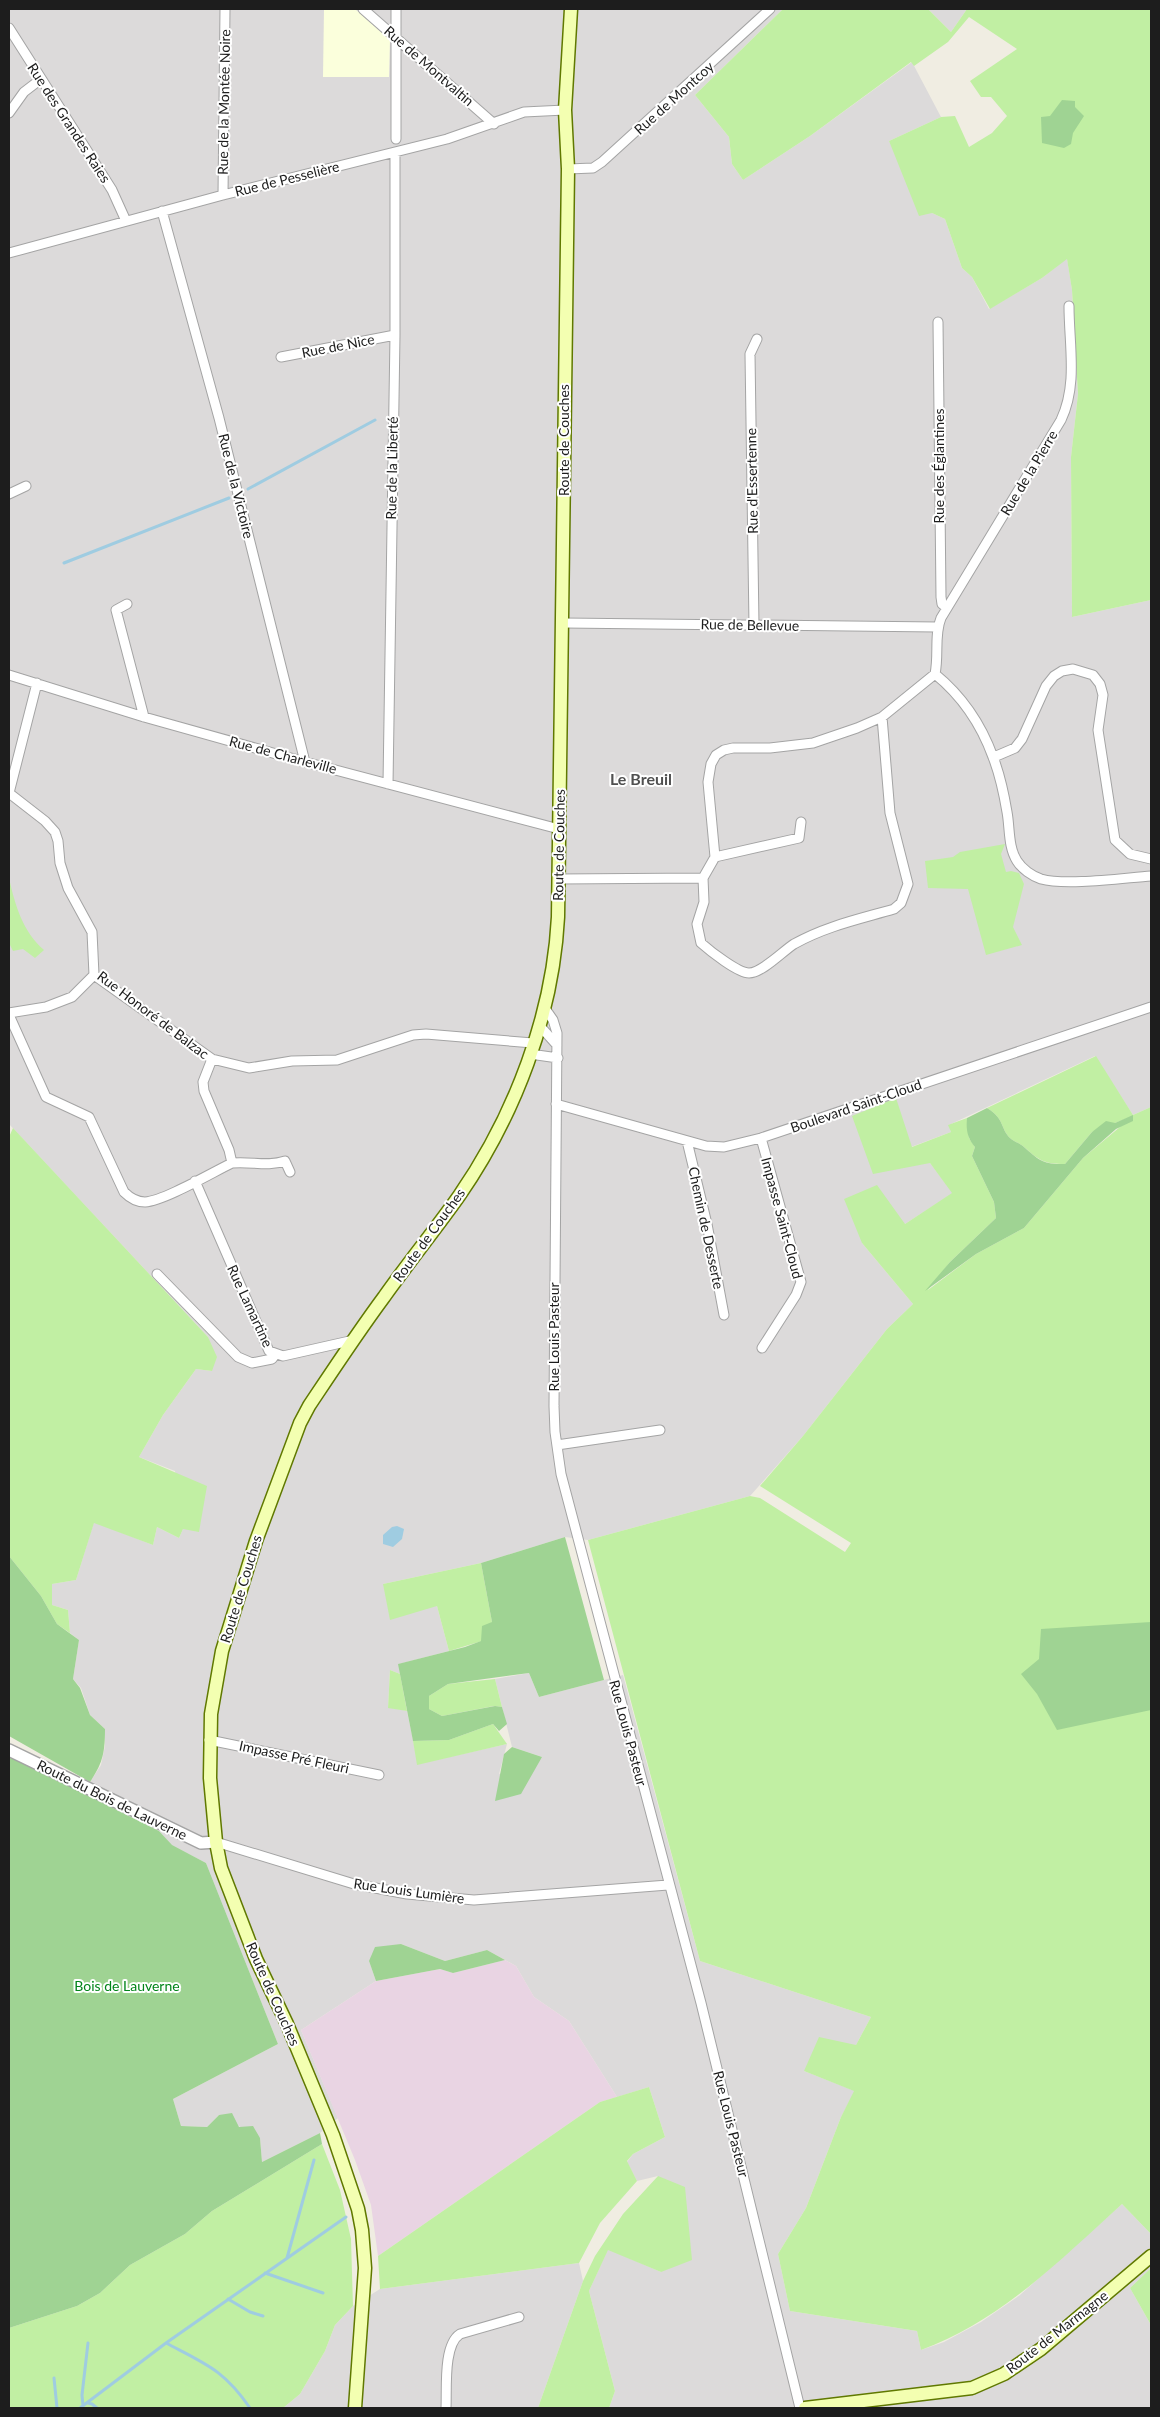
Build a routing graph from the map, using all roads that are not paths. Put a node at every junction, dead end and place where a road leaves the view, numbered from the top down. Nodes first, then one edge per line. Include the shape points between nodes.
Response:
1 (225, 9) edge
2 (363, 9) edge
3 (396, 9) edge
4 (571, 9) edge
5 (770, 9) edge
6 (763, 12) edge
7 (9, 28) edge
8 (395, 37) junction
9 (41, 79) junction
10 (565, 110) junction
11 (9, 113) edge
12 (494, 124) junction
13 (396, 139) dead end
14 (395, 152) junction
15 (568, 170) junction
16 (223, 195) junction
17 (162, 211) junction
18 (126, 221) junction
19 (9, 253) edge
20 (1069, 306) dead end
21 (938, 322) dead end
22 (395, 336) junction
23 (757, 338) dead end
24 (281, 357) dead end
25 (26, 486) dead end
26 (9, 494) edge
27 (127, 604) dead end
28 (947, 608) junction
29 (564, 623) junction
30 (754, 625) junction
31 (937, 627) junction
32 (9, 674) edge
33 (935, 674) junction
34 (37, 683) junction
35 (144, 716) junction
36 (882, 717) junction
37 (994, 757) junction
38 (305, 762) junction
39 (388, 784) junction
40 (9, 793) edge
41 (801, 822) dead end
42 (559, 829) junction
43 (715, 858) junction
44 (1151, 859) edge
45 (1151, 876) edge
46 (703, 878) junction
47 (558, 879) junction
48 (94, 975) junction
49 (544, 1007) junction
50 (1151, 1007) edge
51 (9, 1014) edge
52 (539, 1025) junction
53 (557, 1045) junction
54 (532, 1048) junction
55 (558, 1058) junction
56 (212, 1059) junction
57 (556, 1104) junction
58 (761, 1138) junction
59 (687, 1141) junction
60 (232, 1163) junction
61 (290, 1172) dead end
62 (195, 1181) junction
63 (156, 1274) dead end
64 (724, 1315) dead end
65 (354, 1340) junction
66 (762, 1348) dead end
67 (275, 1355) junction
68 (660, 1430) dead end
69 (556, 1445) junction
70 (209, 1740) junction
71 (9, 1750) edge
72 (379, 1775) dead end
73 (216, 1842) junction
74 (668, 1885) junction
75 (1151, 2256) edge
76 (518, 2317) dead end
77 (355, 2408) edge
78 (446, 2408) edge
79 (800, 2408) edge
80 (805, 2408) edge

1 - 16 street, Rue de la Montée Noire
2 - 8 street, Rue de Montvaltin
3 - 8 street
4 - 10 main road, Route de Couches
5 - 6 street, Rue de Montcoy
6 - 15 street, Rue de Montcoy via 602,162 594,168
7 - 9 street, Rue des Grandes Raies
8 - 12 street, Rue de Montvaltin
8 - 13 street
9 - 11 street via 24,92
9 - 18 street, Rue des Grandes Raies via 112,190
10 - 12 street, Rue de Pesselière via 524,112
10 - 15 main road, Route de Couches
12 - 14 street, Rue de Pesselière
14 - 16 street, Rue de Pesselière
14 - 22 street, Rue de la Liberté
15 - 29 main road, Route de Couches
16 - 17 street, Rue de Pesselière
17 - 18 street, Rue de Pesselière
17 - 38 street, Rue de la Victoire via 221,426
18 - 19 street, Rue de Pesselière
20 - 28 street, Rue de la Pierre via 1072,378 1068,404
21 - 28 street, Rue des Églantines via 940,597
22 - 24 street, Rue de Nice
22 - 39 street, Rue de la Liberté
23 - 30 street, Rue d'Essertenne via 750,354
25 - 26 street
27 - 35 street via 116,610
28 - 31 street, Rue de la Pierre
29 - 30 street, Rue de Bellevue
29 - 42 main road, Route de Couches
30 - 31 street, Rue de Bellevue
31 - 33 street
32 - 34 street, Rue de Charleville
33 - 36 street
33 - 37 street via 965,704
34 - 35 street, Rue de Charleville
34 - 40 street
35 - 38 street, Rue de Charleville
36 - 43 street via 813,743 733,748 716,756 708,782
36 - 46 street via 890,813 908,884 901,903 894,909 815,933 749,973 741,971 701,943 697,924 704,902
37 - 44 street via 1015,748 1022,739 1046,686 1054,676 1073,669 1093,675 1103,695 1098,730 1115,840 1130,854
37 - 45 street via 1012,848 1026,870 1039,878 1061,882
38 - 39 street, Rue de Charleville
39 - 42 street, Rue de Charleville
40 - 48 street, Rue Honoré de Balzac via 54,832 68,888 92,932
41 - 43 street via 799,838
42 - 47 main road, Route de Couches
43 - 46 street
46 - 47 street
47 - 49 main road, Route de Couches via 556,950
48 - 51 street via 72,997 46,1007
48 - 56 street, Rue Honoré de Balzac
49 - 52 main road, Route de Couches
49 - 53 street, Rue Louis Pasteur via 553,1020
50 - 58 street, Boulevard Saint-Cloud
51 - 62 street via 46,1097 89,1117 129,1198 147,1202
52 - 53 street
52 - 54 main road, Route de Couches
53 - 55 street, Rue Louis Pasteur
54 - 55 street, Rue Honoré de Balzac
54 - 56 street, Rue Honoré de Balzac via 426,1034 400,1038 337,1060 292,1061 249,1068
54 - 65 main road, Route de Couches via 512,1101 471,1177
55 - 57 street, Rue Louis Pasteur
56 - 60 street via 203,1082 204,1091 230,1150
57 - 59 street, Boulevard Saint-Cloud
57 - 69 street, Rue Louis Pasteur
58 - 59 street, Boulevard Saint-Cloud via 724,1147
58 - 66 street, Impasse Saint-Cloud via 801,1282
59 - 64 street, Chemin de Desserte via 708,1224
60 - 61 street via 272,1165 285,1161
60 - 62 street
62 - 67 street, Rue Lamartine via 265,1346
63 - 67 street via 238,1357 252,1363 272,1359
65 - 67 street, Rue Lamartine via 294,1355
65 - 70 main road, Route de Couches via 309,1406 283,1464 222,1651
68 - 69 street
69 - 74 street, Rue Louis Pasteur
70 - 72 street, Impasse Pré Fleuri
70 - 73 main road, Route de Couches
71 - 73 street, Route du Bois de Lauverne via 201,1843
73 - 74 street, Rue Louis Lumière via 354,1884 454,1899
73 - 77 main road, Route de Couches via 232,1897 333,2135 358,2209 365,2268
74 - 79 street, Rue Louis Pasteur via 701,2003
75 - 80 main road, Route de Marmagne via 1041,2349 1004,2374 972,2388
76 - 78 street via 460,2334 454,2339 449,2352

